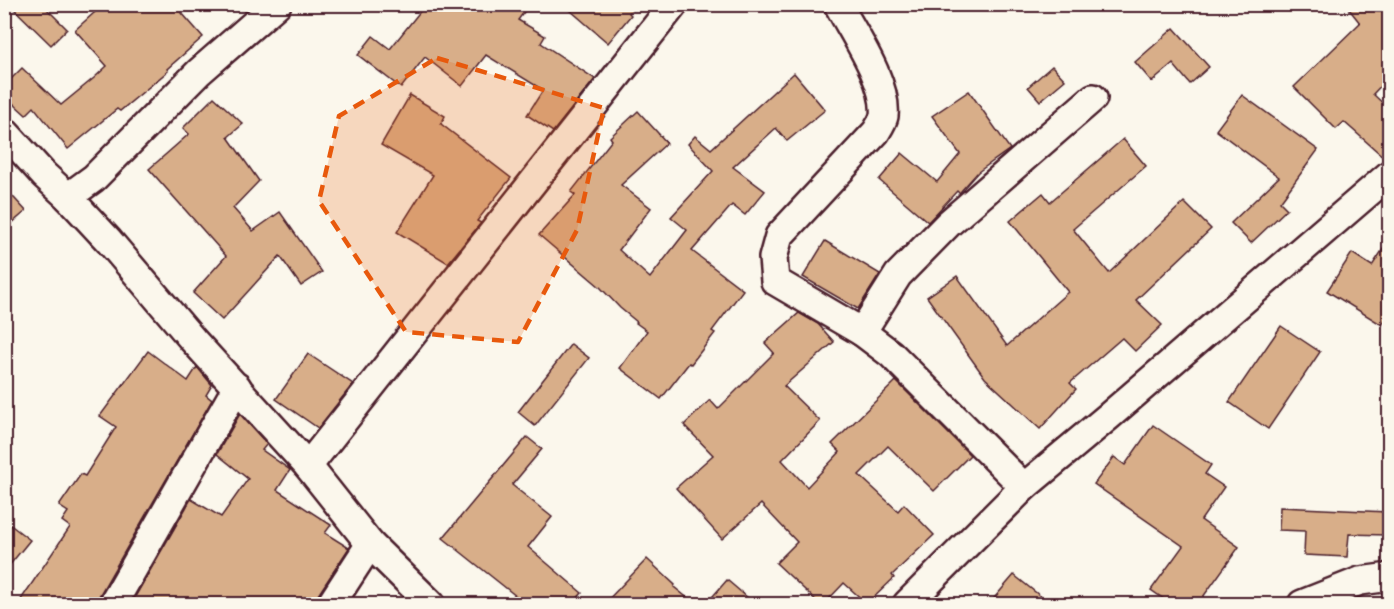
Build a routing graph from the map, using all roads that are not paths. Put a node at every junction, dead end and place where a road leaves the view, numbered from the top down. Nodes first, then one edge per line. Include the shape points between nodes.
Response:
1 (277, 4) edge
2 (674, 4) edge
3 (838, 4) edge
4 (1093, 98) dead end
5 (4, 131) edge
6 (1389, 174) edge
7 (68, 197) junction
8 (862, 332) junction
9 (237, 387) junction
10 (308, 466) junction
11 (1024, 487) junction
12 (370, 544) junction
13 (1389, 578) edge
14 (113, 604) edge
15 (331, 604) edge
16 (431, 604) edge
17 (907, 604) edge
18 (1302, 604) edge

1 - 7 street via 199,72 94,178
2 - 10 street
3 - 8 street via 875,72 884,102 884,118 876,132 779,236 773,258 775,280
4 - 8 street via 949,223 898,275
5 - 7 street
6 - 11 street
7 - 9 street
8 - 11 street via 891,354
9 - 10 street
9 - 14 street
10 - 12 street
11 - 17 street
12 - 15 street
12 - 16 street
13 - 18 street via 1360,581

